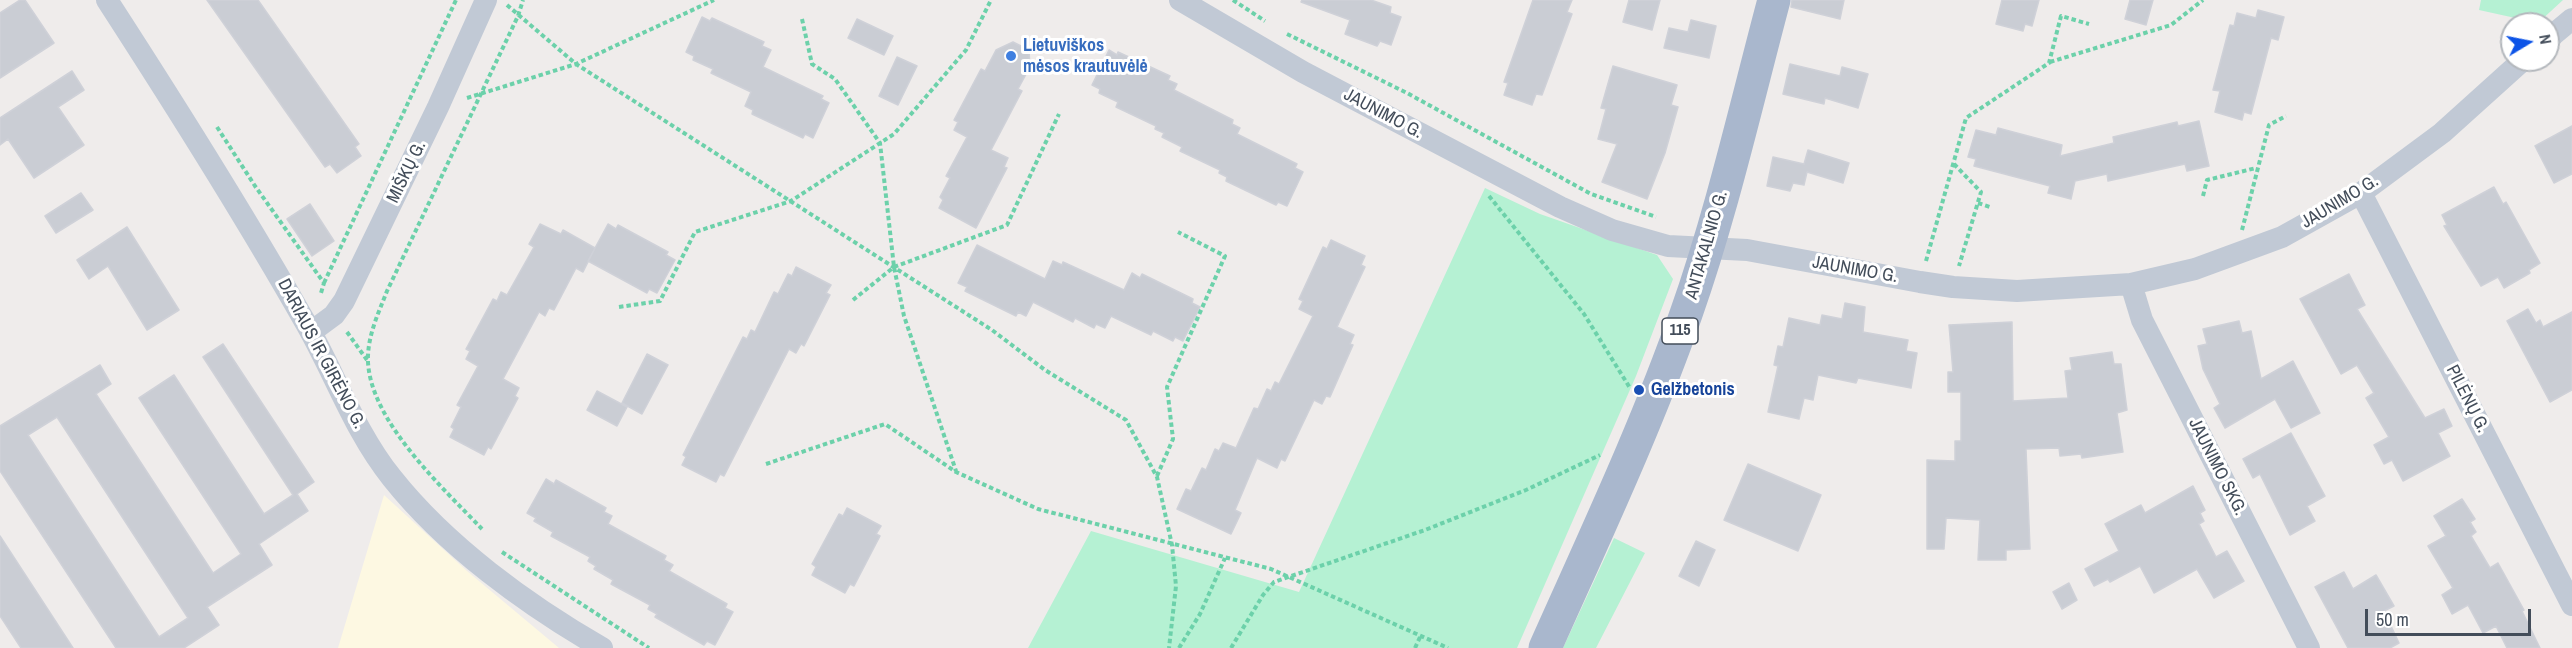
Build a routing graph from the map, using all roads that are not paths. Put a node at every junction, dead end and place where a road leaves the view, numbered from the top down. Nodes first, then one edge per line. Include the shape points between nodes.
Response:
1 (107, 0) edge
2 (486, 0) edge
3 (1180, 0) edge
4 (1773, 0) edge
5 (2572, 19) edge
6 (2560, 29) edge
7 (2510, 72) edge
8 (2361, 193) junction
9 (1708, 249) junction
10 (2131, 284) junction
11 (311, 332) junction
12 (2572, 605) edge
13 (602, 648) edge
14 (1545, 648) edge
15 (2309, 648) edge

1 - 11 street, DARIAUS IR GIRĖNO G.
2 - 11 street, MIŠKŲ G. via 344,301 334,315
3 - 9 street, JAUNIMO G. via 1303,72 1560,207 1612,230 1668,246
4 - 9 main road, ANTAKALNIO G. / 115
5 - 6 street
7 - 8 street, JAUNIMO G. via 2442,133
8 - 10 street, JAUNIMO G. via 2282,237 2195,269
8 - 12 street, PILĖNŲ G.
9 - 10 street, JAUNIMO G. via 1747,250 1953,287 2017,291
9 - 14 main road, ANTAKALNIO G. / 115 via 1644,426
10 - 15 street, JAUNIMO SKG. via 2142,320
11 - 13 street, DARIAUS IR GIRĖNO G. via 374,453 415,505 469,556 556,622

